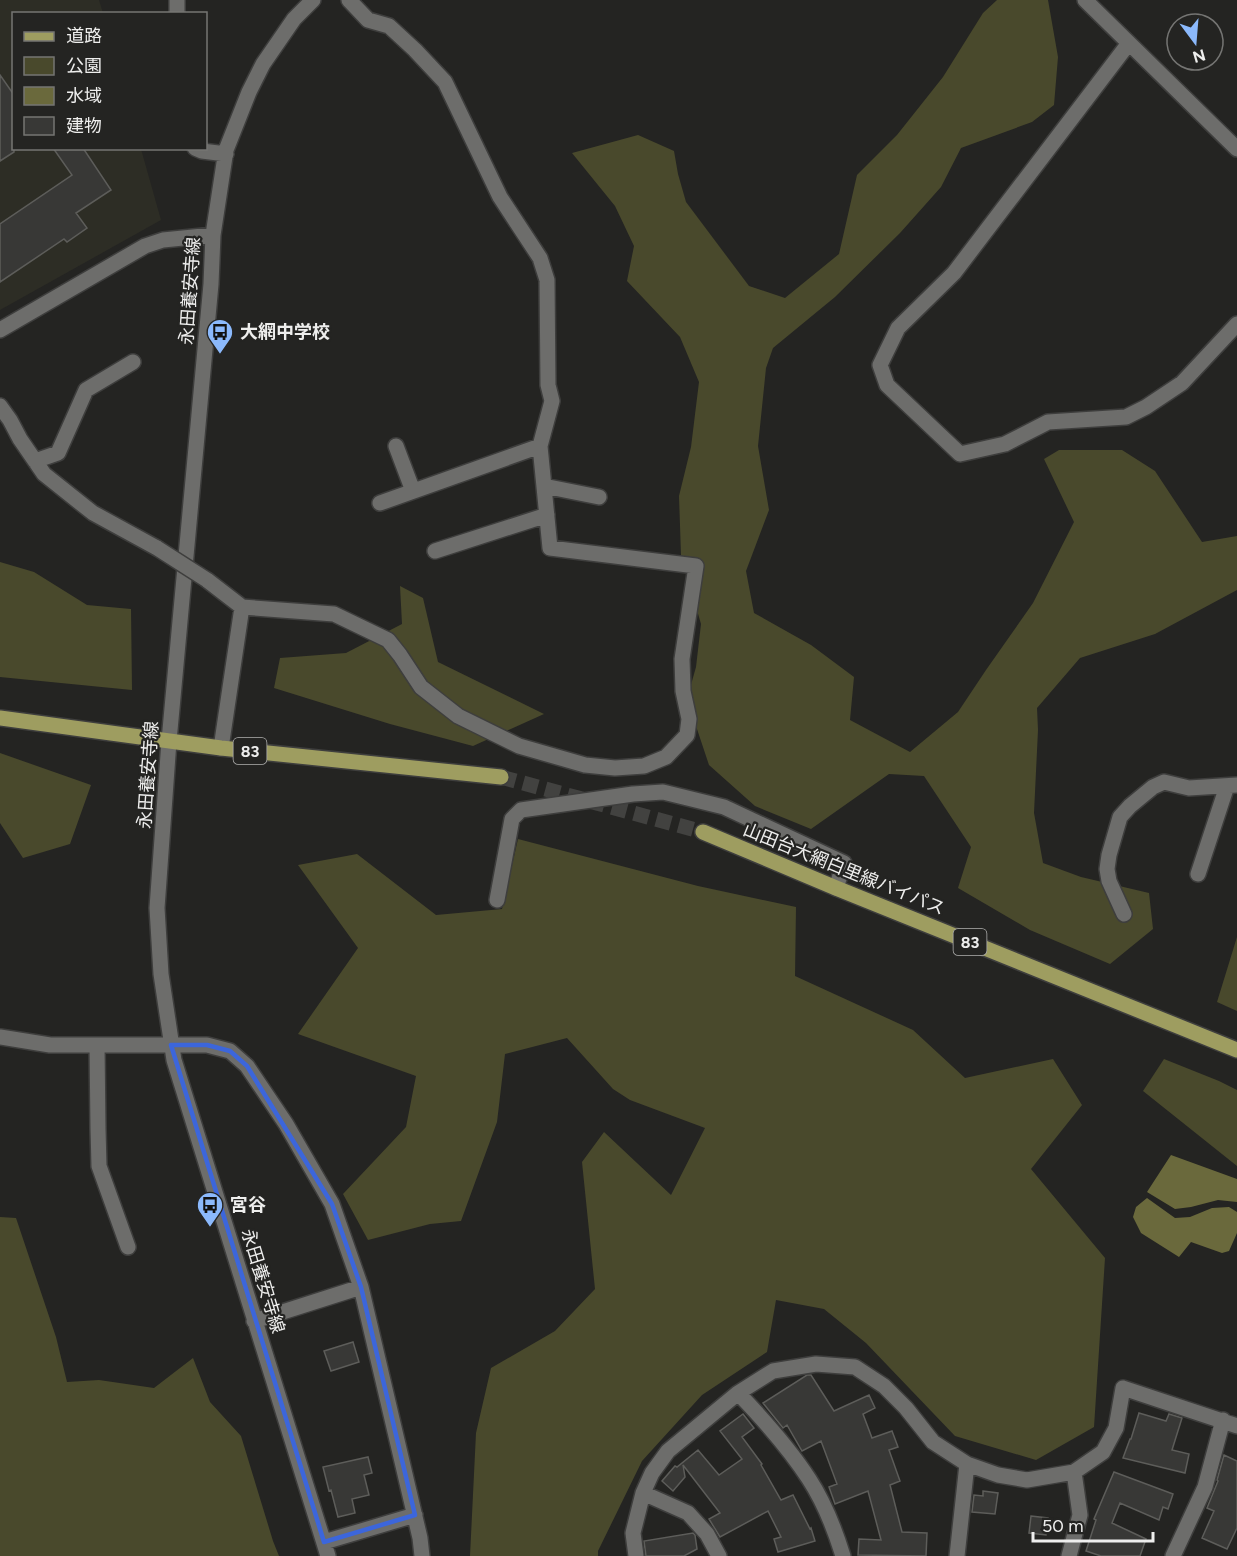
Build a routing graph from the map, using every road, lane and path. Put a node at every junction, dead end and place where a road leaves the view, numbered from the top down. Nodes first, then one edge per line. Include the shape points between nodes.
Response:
1 (313, 0) edge
2 (349, 0) edge
3 (1085, 0) edge
4 (1129, 43) junction
5 (1237, 149) edge
6 (200, 150) edge
7 (226, 154) junction
8 (213, 236) junction
9 (1237, 324) edge
10 (0, 330) edge
11 (133, 362) dead end
12 (0, 406) edge
13 (396, 446) dead end
14 (540, 446) junction
15 (35, 460) junction
16 (544, 486) junction
17 (413, 491) junction
18 (599, 497) dead end
19 (380, 503) dead end
20 (547, 515) junction
21 (435, 551) dead end
22 (242, 607) junction
23 (0, 718) edge
24 (169, 741) junction
25 (220, 748) junction
26 (501, 777) tunnel mouth
27 (1232, 785) edge
28 (703, 832) tunnel mouth
29 (1198, 874) dead end
30 (836, 888) junction
31 (497, 900) dead end
32 (1124, 914) dead end
33 (0, 1037) edge
34 (97, 1045) junction
35 (171, 1045) junction
36 (1237, 1050) edge
37 (128, 1247) dead end
38 (361, 1287) junction
39 (254, 1321) junction
40 (738, 1393) junction
41 (1230, 1423) edge
42 (967, 1464) junction
43 (1074, 1472) junction
44 (643, 1493) junction
45 (415, 1515) junction
46 (326, 1549) edge
47 (422, 1556) edge
48 (636, 1556) edge
49 (718, 1556) edge
50 (843, 1556) edge
51 (957, 1556) edge
52 (1070, 1556) edge
53 (1173, 1556) edge

1 - 7 street, 永田養安寺線 via 294,19 263,64
2 - 14 street via 368,20 389,26 445,82 500,197 540,258 547,280 548,385 552,401
3 - 4 street
4 - 5 street
4 - 9 street via 954,273 898,328 880,365 887,385 960,454 1005,444 1048,422 1126,417 1182,383
6 - 7 street
7 - 8 street, 永田養安寺線
8 - 10 street via 163,240 145,246
8 - 24 street, 永田養安寺線
11 - 15 street via 86,390 58,453
12 - 15 street
13 - 17 street
14 - 16 street
14 - 17 street
15 - 22 street, bridge via 44,474 93,513 157,548
16 - 18 street
16 - 20 street
17 - 19 street
20 - 21 street
20 - 22 street via 550,549 696,566 682,659 689,719 687,735 666,757 644,766 615,768 585,765 519,746 458,716 421,687 388,640 334,614
22 - 25 street
23 - 24 main road, 83
24 - 25 main road, 83
24 - 35 street, 永田養安寺線 via 157,909
25 - 26 main road, 83
27 - 29 street
27 - 32 street via 1189,788 1164,782 1120,817 1107,869
28 - 30 main road, 山田台大網白里線バイパス / 83
30 - 31 street via 844,863 724,807 663,792 521,810 512,819
30 - 36 main road, 山田台大網白里線バイパス / 83
33 - 34 street via 50,1045
34 - 35 street
34 - 37 street via 99,1166
35 - 38 street via 207,1045 230,1052 247,1066 332,1204
35 - 39 street, 永田養安寺線
38 - 39 street
38 - 45 street
39 - 46 street, 永田養安寺線
40 - 42 street via 773,1371 816,1364 855,1367 884,1386 933,1442
40 - 44 street via 668,1451
40 - 50 street via 772,1429 810,1481
41 - 43 street via 1123,1388 1116,1428 1103,1452
41 - 53 street
42 - 43 street via 1027,1480
42 - 51 street
43 - 52 street via 1080,1515
44 - 48 street via 633,1533
44 - 49 street via 687,1513 707,1534
45 - 46 street
45 - 47 street

